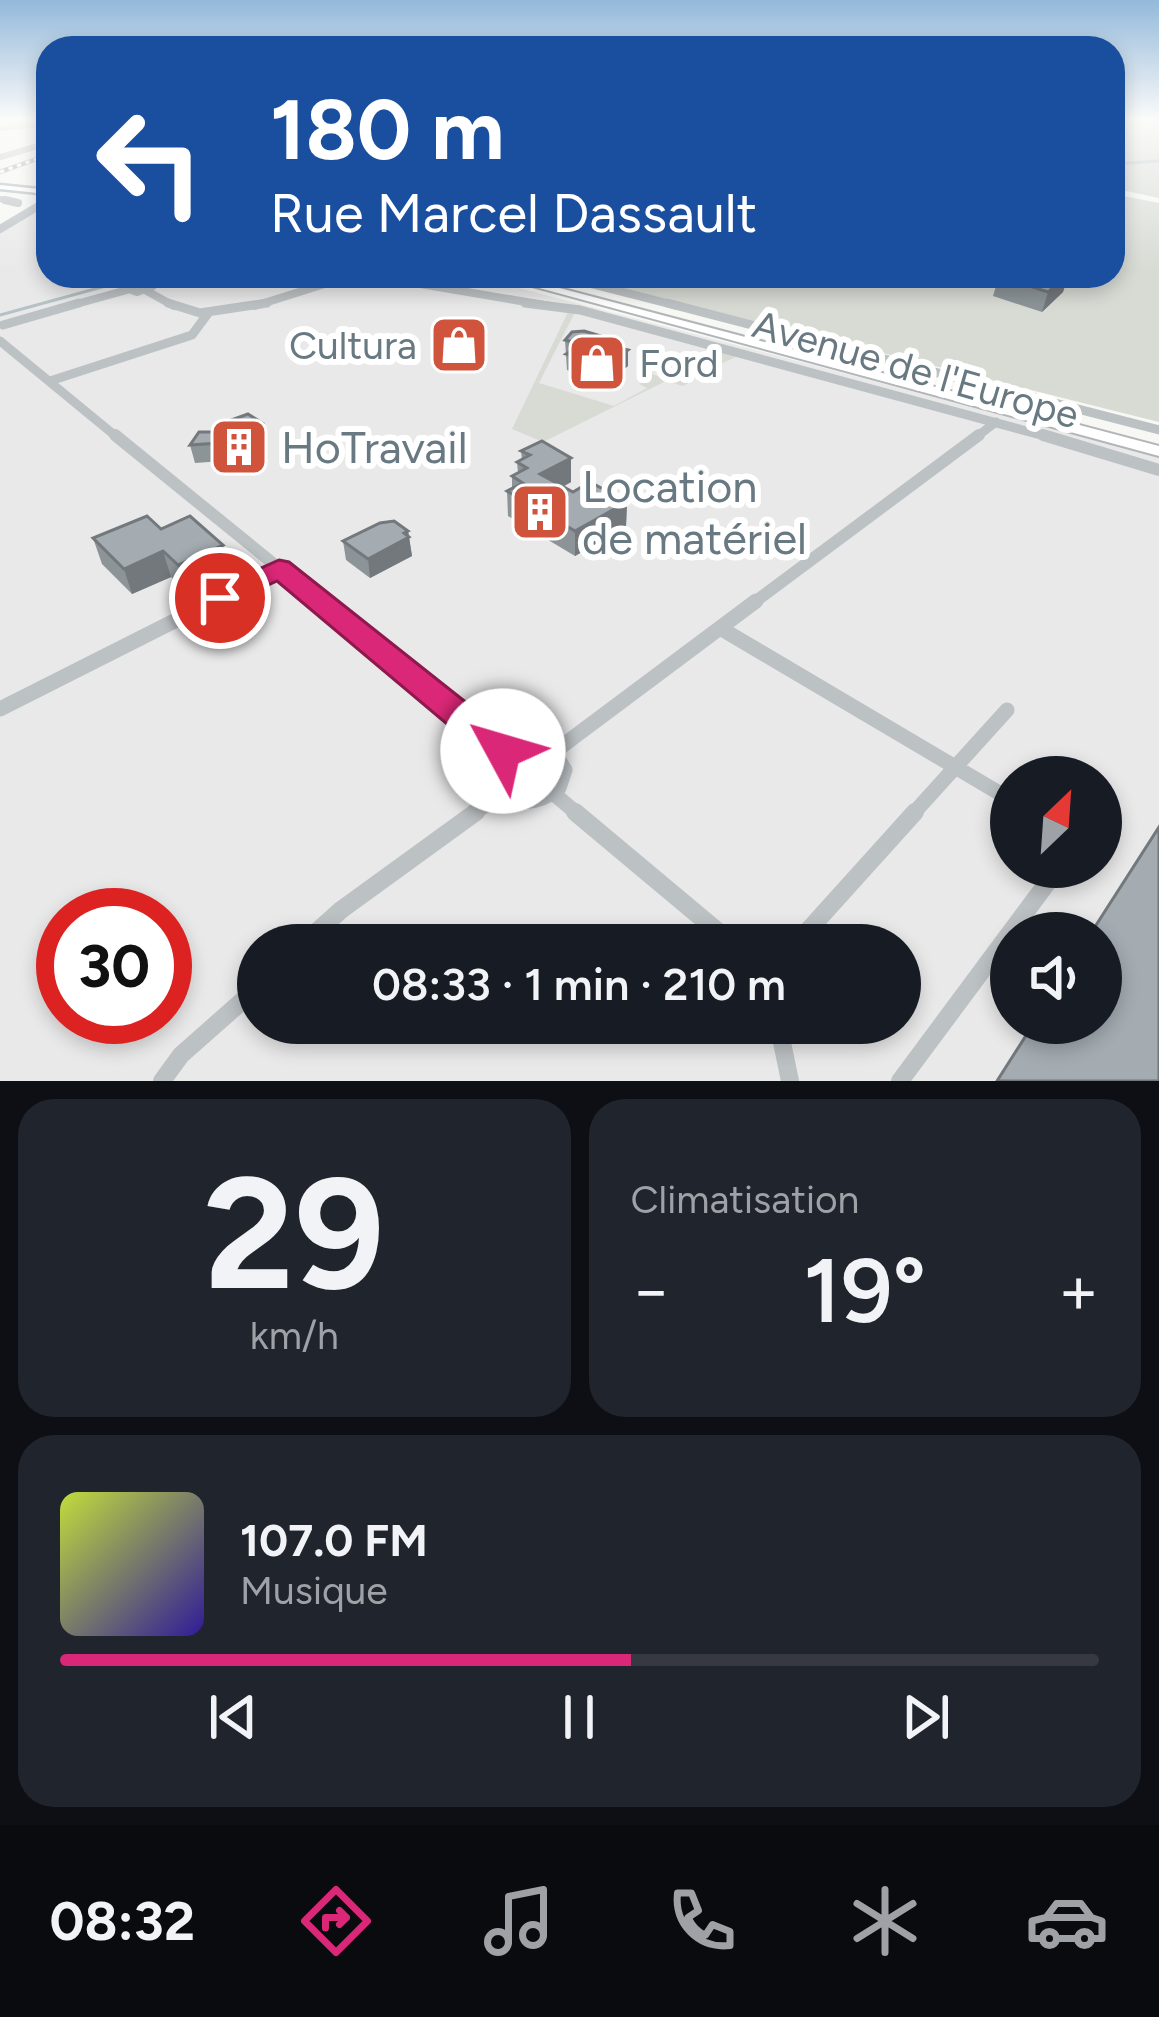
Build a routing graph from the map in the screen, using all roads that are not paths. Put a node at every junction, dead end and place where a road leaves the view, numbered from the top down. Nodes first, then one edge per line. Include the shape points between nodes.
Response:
1 (0, 187) edge
2 (36, 191) edge
3 (0, 199) edge
4 (18, 203) dead end
5 (36, 208) edge
6 (0, 229) edge
7 (142, 288) edge
8 (150, 288) edge
9 (310, 288) edge
10 (434, 288) edge
11 (565, 288) edge
12 (576, 288) edge
13 (577, 288) edge
14 (209, 312) junction
15 (1, 326) edge
16 (0, 340) edge
17 (50, 381) junction
18 (995, 422) junction
19 (1159, 430) edge
20 (1159, 448) edge
21 (1159, 470) edge
22 (279, 568) junction
23 (720, 628) junction
24 (0, 709) edge
25 (1007, 710) dead end
26 (503, 751) junction
27 (554, 752) junction
28 (956, 767) junction
29 (990, 787) edge
30 (554, 794) junction
31 (499, 795) junction
32 (1043, 888) edge
33 (325, 924) edge
34 (710, 924) edge
35 (812, 924) edge
36 (237, 1006) edge
37 (782, 1044) edge
38 (162, 1081) edge
39 (790, 1081) edge
40 (900, 1081) edge

1 - 2 main road
3 - 4 street
5 - 6 street
7 - 15 street
8 - 14 street via 176,308
9 - 14 street
10 - 18 street, Avenue de l'Europe via 580,310
11 - 20 highway
12 - 20 highway
13 - 19 street
14 - 17 street via 192,335
16 - 17 street
17 - 22 street
18 - 21 street, Avenue de l'Europe
18 - 23 street
22 - 24 street
22 - 26 street
23 - 27 street
23 - 28 street
25 - 28 street
26 - 27 street via 535,744
26 - 31 street via 490,770
27 - 30 street via 565,770
28 - 29 street
28 - 35 street
30 - 31 street via 526,803
30 - 34 street
31 - 33 street
32 - 40 street
36 - 38 street
37 - 39 street

